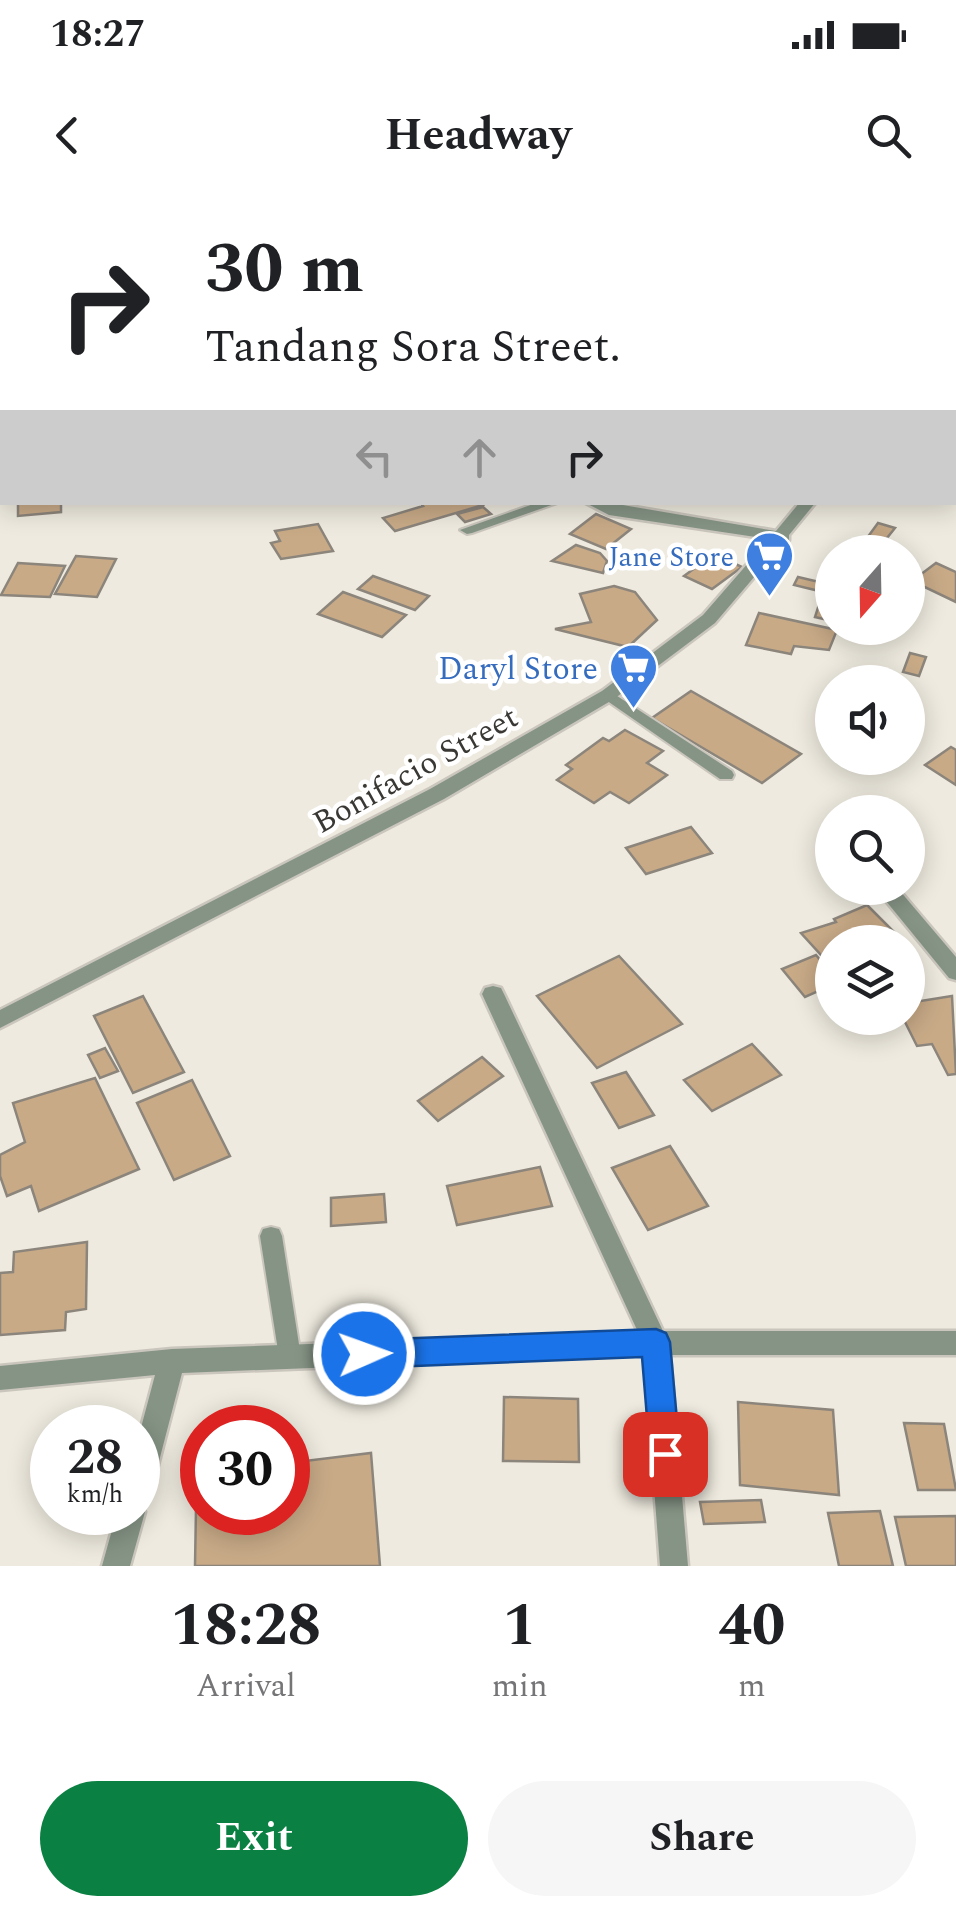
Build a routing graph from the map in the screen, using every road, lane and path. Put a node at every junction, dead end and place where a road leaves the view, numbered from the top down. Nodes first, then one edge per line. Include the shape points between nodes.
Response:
1 (545, 505) edge
2 (597, 505) edge
3 (807, 505) edge
4 (467, 530) dead end
5 (783, 537) junction
6 (608, 695) junction
7 (726, 775) dead end
8 (900, 905) edge
9 (956, 972) edge
10 (494, 994) dead end
11 (0, 1020) edge
12 (271, 1236) dead end
13 (656, 1342) junction
14 (956, 1343) edge
15 (290, 1357) junction
16 (172, 1361) junction
17 (0, 1378) edge
18 (160, 1406) edge
19 (125, 1535) edge
20 (116, 1566) edge
21 (674, 1566) edge

1 - 4 lane
2 - 5 street
3 - 5 street, Bonifacio Street
5 - 6 street, Bonifacio Street via 709,619
6 - 7 lane
6 - 11 street, Bonifacio Street via 437,794
8 - 9 street
10 - 13 street
12 - 15 lane
13 - 14 street
13 - 15 street
13 - 21 street
15 - 16 street
16 - 17 street
16 - 18 street
19 - 20 street

